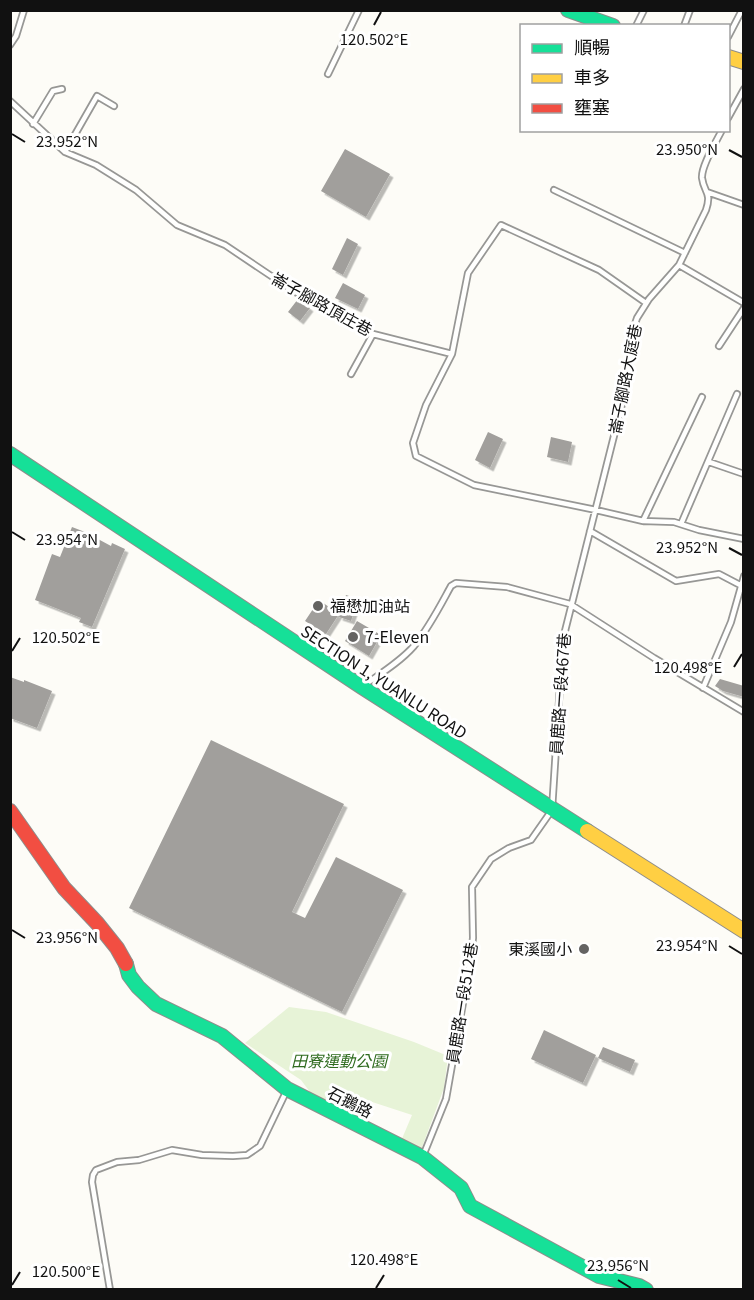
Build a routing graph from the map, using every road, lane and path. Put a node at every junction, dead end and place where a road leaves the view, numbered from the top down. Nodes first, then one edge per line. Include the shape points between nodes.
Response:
1 (24, 10) edge
2 (358, 10) edge
3 (568, 10) edge
4 (644, 10) edge
5 (742, 10) edge
6 (596, 15) edge
7 (610, 24) edge
8 (637, 24) edge
9 (730, 35) edge
10 (10, 45) edge
11 (328, 74) dead end
12 (63, 89) dead end
13 (744, 89) edge
14 (10, 101) edge
15 (114, 106) dead end
16 (730, 116) edge
17 (33, 124) junction
18 (721, 132) edge
19 (65, 153) junction
20 (554, 190) dead end
21 (707, 192) junction
22 (744, 205) edge
23 (685, 253) junction
24 (679, 265) junction
25 (646, 303) junction
26 (744, 305) edge
27 (373, 334) junction
28 (719, 346) dead end
29 (452, 354) junction
30 (351, 374) dead end
31 (736, 394) dead end
32 (702, 398) dead end
33 (10, 454) edge
34 (709, 462) junction
35 (744, 474) edge
36 (596, 510) junction
37 (642, 521) junction
38 (681, 524) junction
39 (590, 531) junction
40 (744, 539) edge
41 (744, 576) edge
42 (740, 585) junction
43 (570, 604) junction
44 (362, 687) junction
45 (703, 688) junction
46 (744, 712) edge
47 (552, 810) junction
48 (10, 811) edge
49 (744, 931) edge
50 (287, 1089) junction
51 (422, 1157) junction
52 (110, 1290) edge
53 (646, 1290) edge

1 - 10 lane
2 - 11 lane
3 - 6 main road
4 - 8 lane
5 - 9 lane
6 - 7 main road
12 - 17 lane via 53,92
13 - 16 lane
14 - 17 lane, 崙子腳路頂庄巷
15 - 19 lane via 97,96
17 - 19 lane, 崙子腳路頂庄巷
18 - 21 lane, 崙子腳路大庭巷 via 701,176
19 - 27 lane, 崙子腳路頂庄巷 via 96,165 136,190 177,225 225,245 295,292 352,317
20 - 23 lane
21 - 22 lane
21 - 23 lane, 崙子腳路大庭巷 via 706,210
23 - 24 lane, 崙子腳路大庭巷
24 - 25 lane, 崙子腳路大庭巷
24 - 26 lane
25 - 29 lane via 599,270 501,225 468,273
25 - 36 lane, 崙子腳路大庭巷 via 631,336 627,384
26 - 28 lane
27 - 29 lane, 崙子腳路頂庄巷
27 - 30 lane
29 - 36 lane via 426,405 413,443 416,456 474,486
31 - 34 lane
32 - 37 lane
33 - 44 main road, SECTION 1, YUANLU ROAD
34 - 35 lane
34 - 38 lane
36 - 37 lane
36 - 39 lane, 員鹿路一段467巷
37 - 38 lane
38 - 40 lane
39 - 42 lane via 676,581 719,574
39 - 43 lane, 員鹿路一段467巷
41 - 42 lane
42 - 45 lane via 731,622
43 - 44 lane via 507,587 456,583 414,646
43 - 45 lane
43 - 47 lane, 員鹿路一段467巷 via 563,639
44 - 47 main road, SECTION 1, YUANLU ROAD
45 - 46 lane
47 - 49 main road, SECTION 1, YUANLU ROAD
47 - 51 lane, 員鹿路一段512巷 via 531,840 491,859 472,887 473,938 446,1099
48 - 50 main road, 石鵝路 via 64,888 117,948 138,987 156,1004 222,1036
50 - 51 main road, 石鵝路
50 - 52 lane via 260,1146 247,1155 172,1150 96,1170 92,1182
51 - 53 main road, 石鵝路 via 460,1188 470,1206 598,1276

